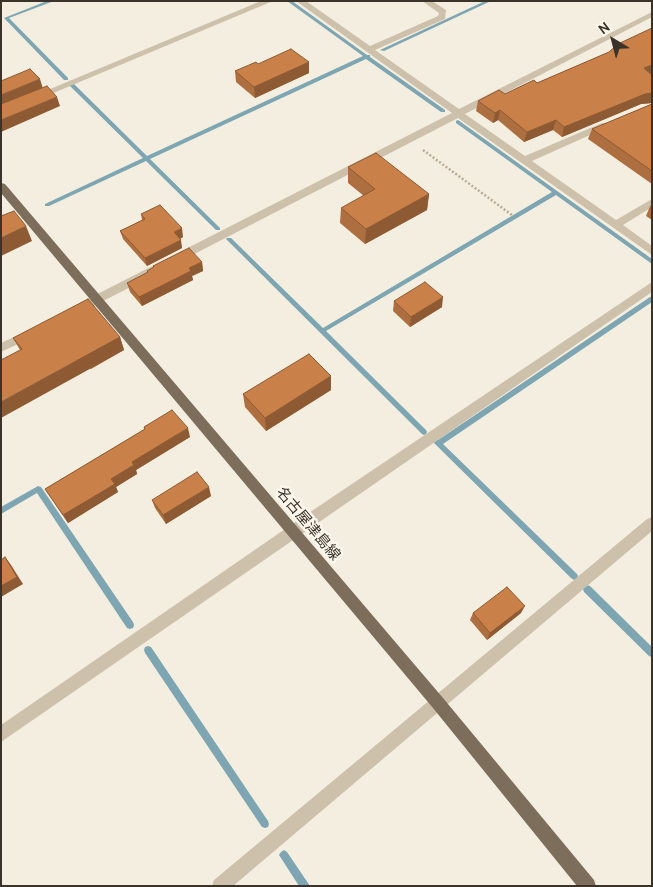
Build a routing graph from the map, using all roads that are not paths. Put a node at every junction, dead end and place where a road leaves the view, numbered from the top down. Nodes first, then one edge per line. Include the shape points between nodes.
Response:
1 (269, 1) edge
2 (300, 1) edge
3 (426, 1) edge
4 (652, 14) edge
5 (369, 50) junction
6 (29, 100) edge
7 (458, 113) junction
8 (610, 123) edge
9 (525, 160) junction
10 (1, 186) edge
11 (652, 202) edge
12 (616, 225) junction
13 (652, 251) edge
14 (652, 286) edge
15 (97, 299) junction
16 (62, 317) edge
17 (36, 330) edge
18 (1, 348) edge
19 (652, 523) edge
20 (292, 531) junction
21 (438, 703) junction
22 (1, 734) edge
23 (220, 886) edge
24 (588, 886) edge

1 - 6 street
2 - 5 street
3 - 5 street via 443,12 442,17
4 - 7 street
5 - 7 street
7 - 9 street
7 - 15 street
8 - 9 street
9 - 12 street
10 - 15 main road, 名古屋津島線
11 - 12 street
12 - 13 street
14 - 20 street
15 - 16 street
15 - 20 main road, 名古屋津島線
17 - 18 street
19 - 21 street
20 - 21 main road, 名古屋津島線
20 - 22 street
21 - 23 street
21 - 24 main road, 名古屋津島線

